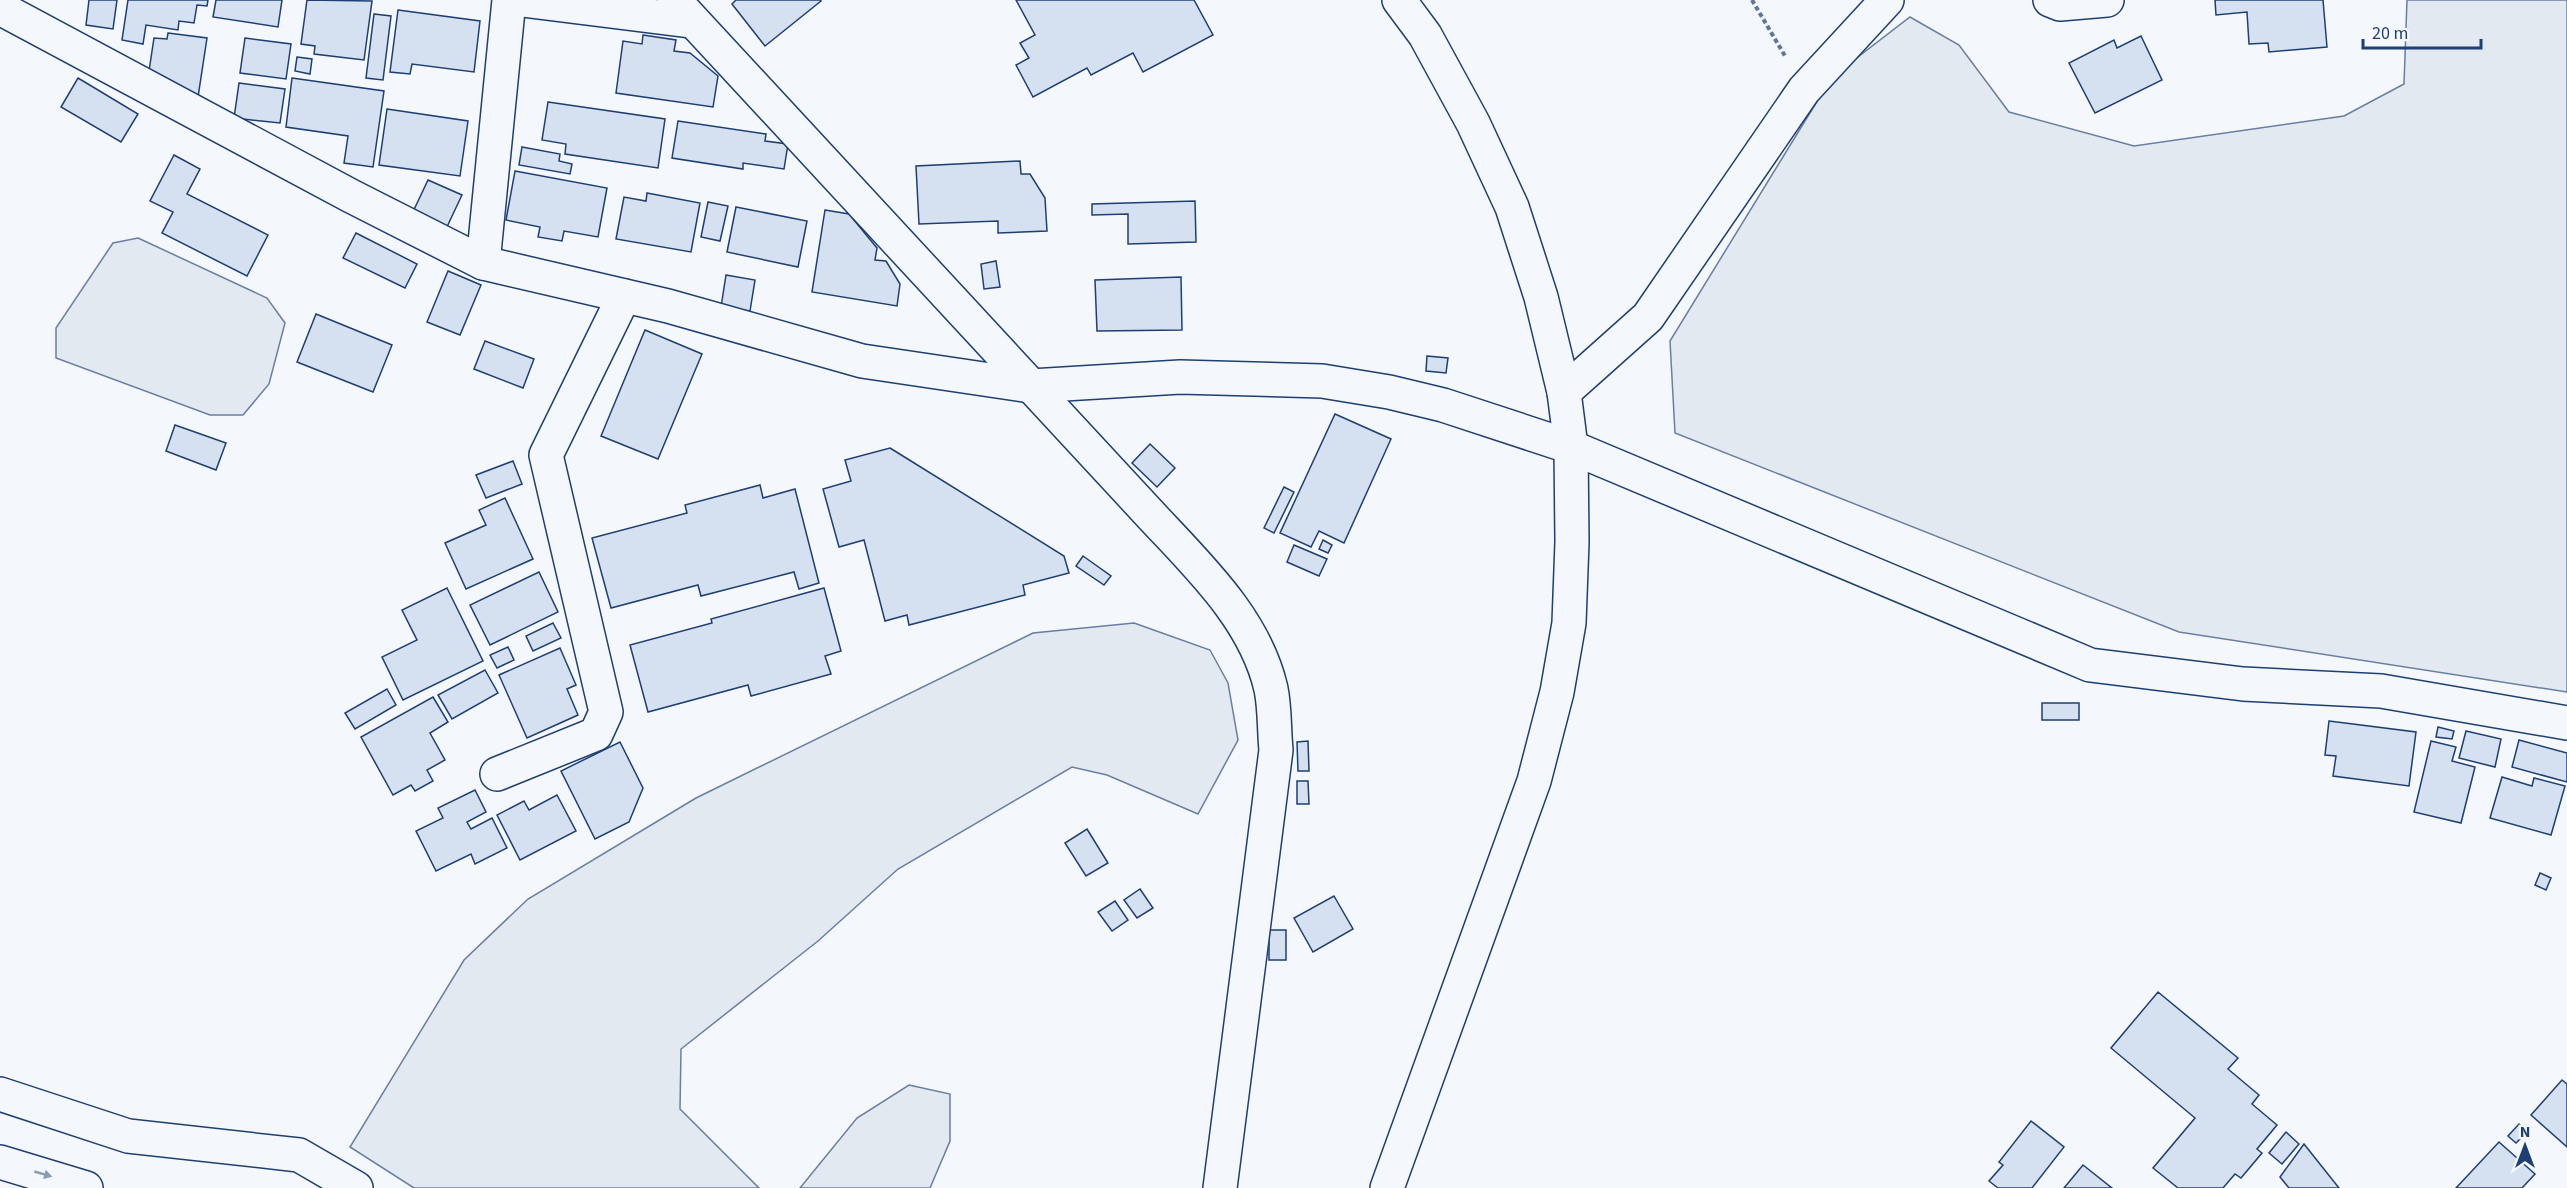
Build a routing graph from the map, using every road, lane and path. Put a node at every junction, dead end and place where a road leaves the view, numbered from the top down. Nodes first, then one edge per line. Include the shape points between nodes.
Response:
1 (509, 0) edge
2 (522, 0) edge
3 (1399, 0) edge
4 (1752, 0) edge
5 (1887, 0) edge
6 (2050, 0) edge
7 (2107, 0) edge
8 (0, 8) edge
9 (682, 10) edge
10 (1804, 90) junction
11 (483, 263) junction
12 (624, 296) junction
13 (1031, 386) junction
14 (1564, 392) junction
15 (1571, 447) junction
16 (2567, 723) edge
17 (497, 774) dead end
18 (0, 1094) edge
19 (0, 1162) edge
20 (86, 1188) edge
21 (356, 1188) edge
22 (1220, 1188) edge
23 (1387, 1188) edge

1 - 11 main road
2 - 9 main road
3 - 14 main road via 1425,35 1512,207 1541,297
4 - 10 path
5 - 10 main road
6 - 7 main road via 2060,4
8 - 11 main road
9 - 13 main road
10 - 14 main road via 1648,317
11 - 12 main road
12 - 13 main road via 862,361
12 - 17 main road via 546,455 606,712 596,734
13 - 15 main road via 1180,377 1322,381 1443,405
13 - 22 main road via 1210,580 1249,631 1271,689 1276,750
14 - 15 main road
15 - 16 main road via 2090,664 2242,684 2381,691
15 - 23 main road via 1569,623 1557,692 1534,781
18 - 21 main road via 128,1136 299,1155
19 -> 20 main road

